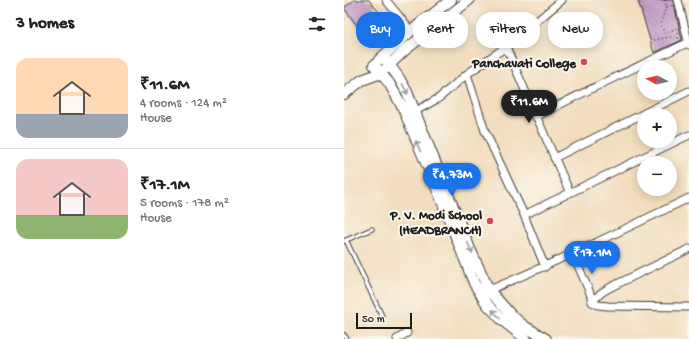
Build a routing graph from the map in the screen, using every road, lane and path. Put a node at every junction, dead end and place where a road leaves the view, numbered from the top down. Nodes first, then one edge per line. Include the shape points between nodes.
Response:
1 (386, 0) edge
2 (469, 0) edge
3 (562, 0) edge
4 (665, 0) edge
5 (444, 2) edge
6 (678, 2) edge
7 (666, 7) junction
8 (540, 19) edge
9 (411, 31) junction
10 (654, 40) dead end
11 (689, 43) edge
12 (506, 48) joint
13 (383, 56) junction
14 (374, 65) junction
15 (390, 65) junction
16 (381, 73) junction
17 (467, 74) junction
18 (362, 80) junction
19 (689, 92) edge
20 (344, 94) edge
21 (414, 112) junction
22 (536, 116) junction
23 (689, 135) edge
24 (554, 158) junction
25 (570, 193) junction
26 (689, 198) edge
27 (524, 215) junction
28 (372, 229) dead end
29 (345, 241) edge
30 (689, 249) edge
31 (573, 254) junction
32 (545, 267) junction
33 (489, 290) junction
34 (592, 302) junction
35 (689, 307) edge
36 (382, 316) dead end
37 (407, 333) dead end
38 (344, 335) edge
39 (347, 339) edge
40 (397, 339) edge
41 (526, 339) edge
42 (546, 339) edge

1 - 9 street
2 - 15 street
3 - 8 street
4 - 7 path
5 - 9 street
6 - 7 path
6 - 11 street
7 - 10 path via 660,25 665,33 677,27 678,38
9 - 13 street
11 - 22 street
12 - 17 street
12 - 22 street
13 - 14 street
13 - 15 street
14 - 16 street
14 - 18 street
15 - 16 street
15 -> 21 street via 407,92
16 - 18 street
41 -> 16 street via 487,304 474,283 402,106
17 - 21 street via 438,98
17 - 27 street via 485,131
18 - 20 street
19 - 24 street
21 -> 33 street
22 - 24 street
23 - 25 street
24 - 25 street
25 - 27 street
26 - 31 street
27 - 32 street
28 - 29 lane
29 - 36 lane
30 - 34 street via 609,288
31 - 32 street
31 - 34 street
32 - 33 street
33 - 42 street via 510,314
34 - 35 street via 608,306
37 - 40 street
38 - 39 lane

